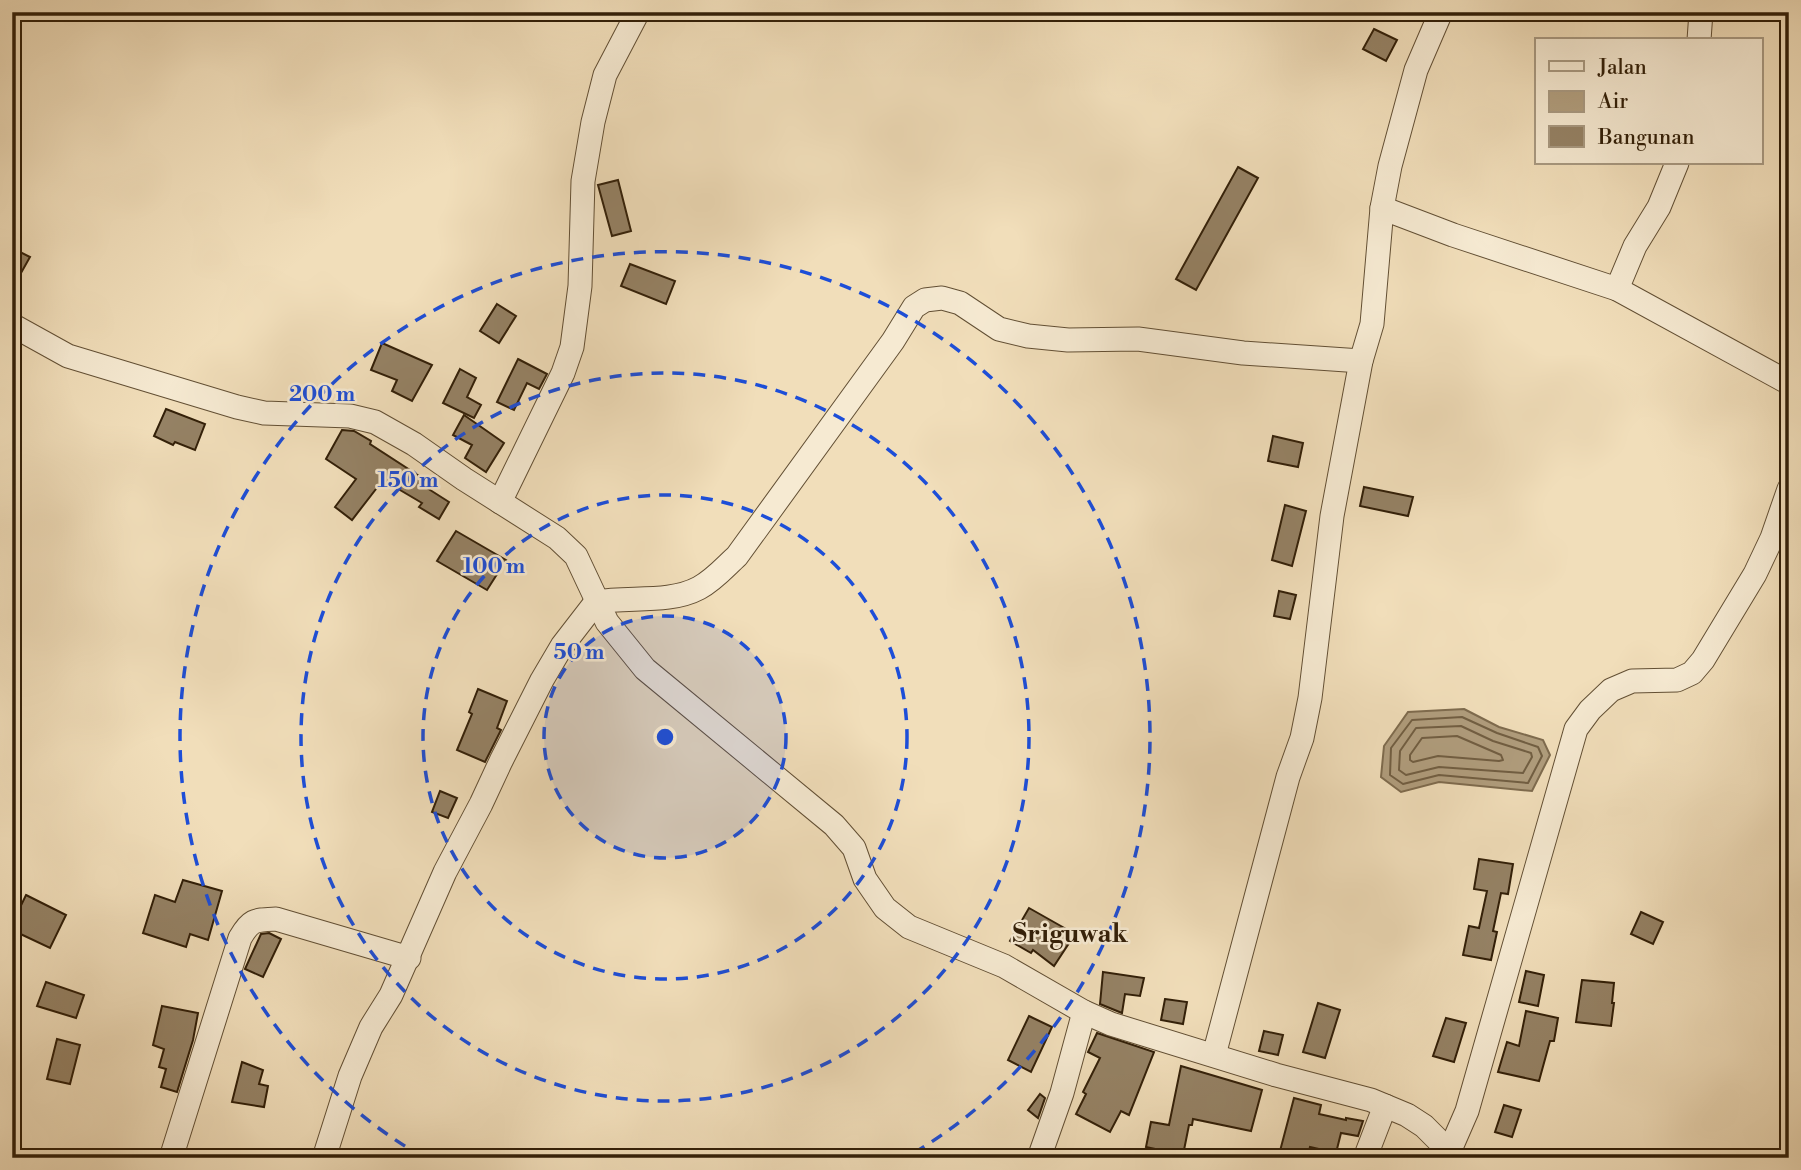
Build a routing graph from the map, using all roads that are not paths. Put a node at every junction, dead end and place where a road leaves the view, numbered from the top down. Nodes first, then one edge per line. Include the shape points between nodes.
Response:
1 (638, 12) edge
2 (1441, 12) edge
3 (1701, 12) edge
4 (1699, 38) edge
5 (1677, 164) edge
6 (1382, 208) junction
7 (1617, 289) junction
8 (12, 324) edge
9 (1362, 361) junction
10 (1789, 383) edge
11 (1789, 488) edge
12 (500, 502) junction
13 (596, 603) junction
14 (409, 958) junction
15 (1084, 1012) junction
16 (1214, 1055) junction
17 (1385, 1106) junction
18 (1453, 1154) edge
19 (171, 1158) edge
20 (324, 1158) edge
21 (1039, 1158) edge
22 (1365, 1158) edge

1 - 12 street via 605,75 593,122 583,181 580,286 572,347
2 - 6 street via 1416,70
3 - 4 street
5 - 7 street
6 - 7 street
6 - 9 street via 1371,324
7 - 10 street
8 - 12 street via 68,356 237,407 375,422
9 - 13 street via 1243,353 1138,339 1028,336 999,329 960,303 925,300 914,307 737,556 715,577 698,589 673,596
9 - 16 street via 1332,516 1307,711
11 - 18 street via 1755,573 1692,673 1676,680 1632,681 1611,690 1576,729
12 - 13 street via 557,538 576,556
13 - 14 street via 562,646 532,699 445,872
13 - 15 street via 645,669 834,825 854,848 865,879 885,908 909,927 1004,967
14 - 19 street via 276,919 247,925
14 - 20 street via 350,1076
15 - 16 street via 1142,1035
15 - 21 street
16 - 17 street
17 - 18 street via 1424,1126
17 - 22 street

